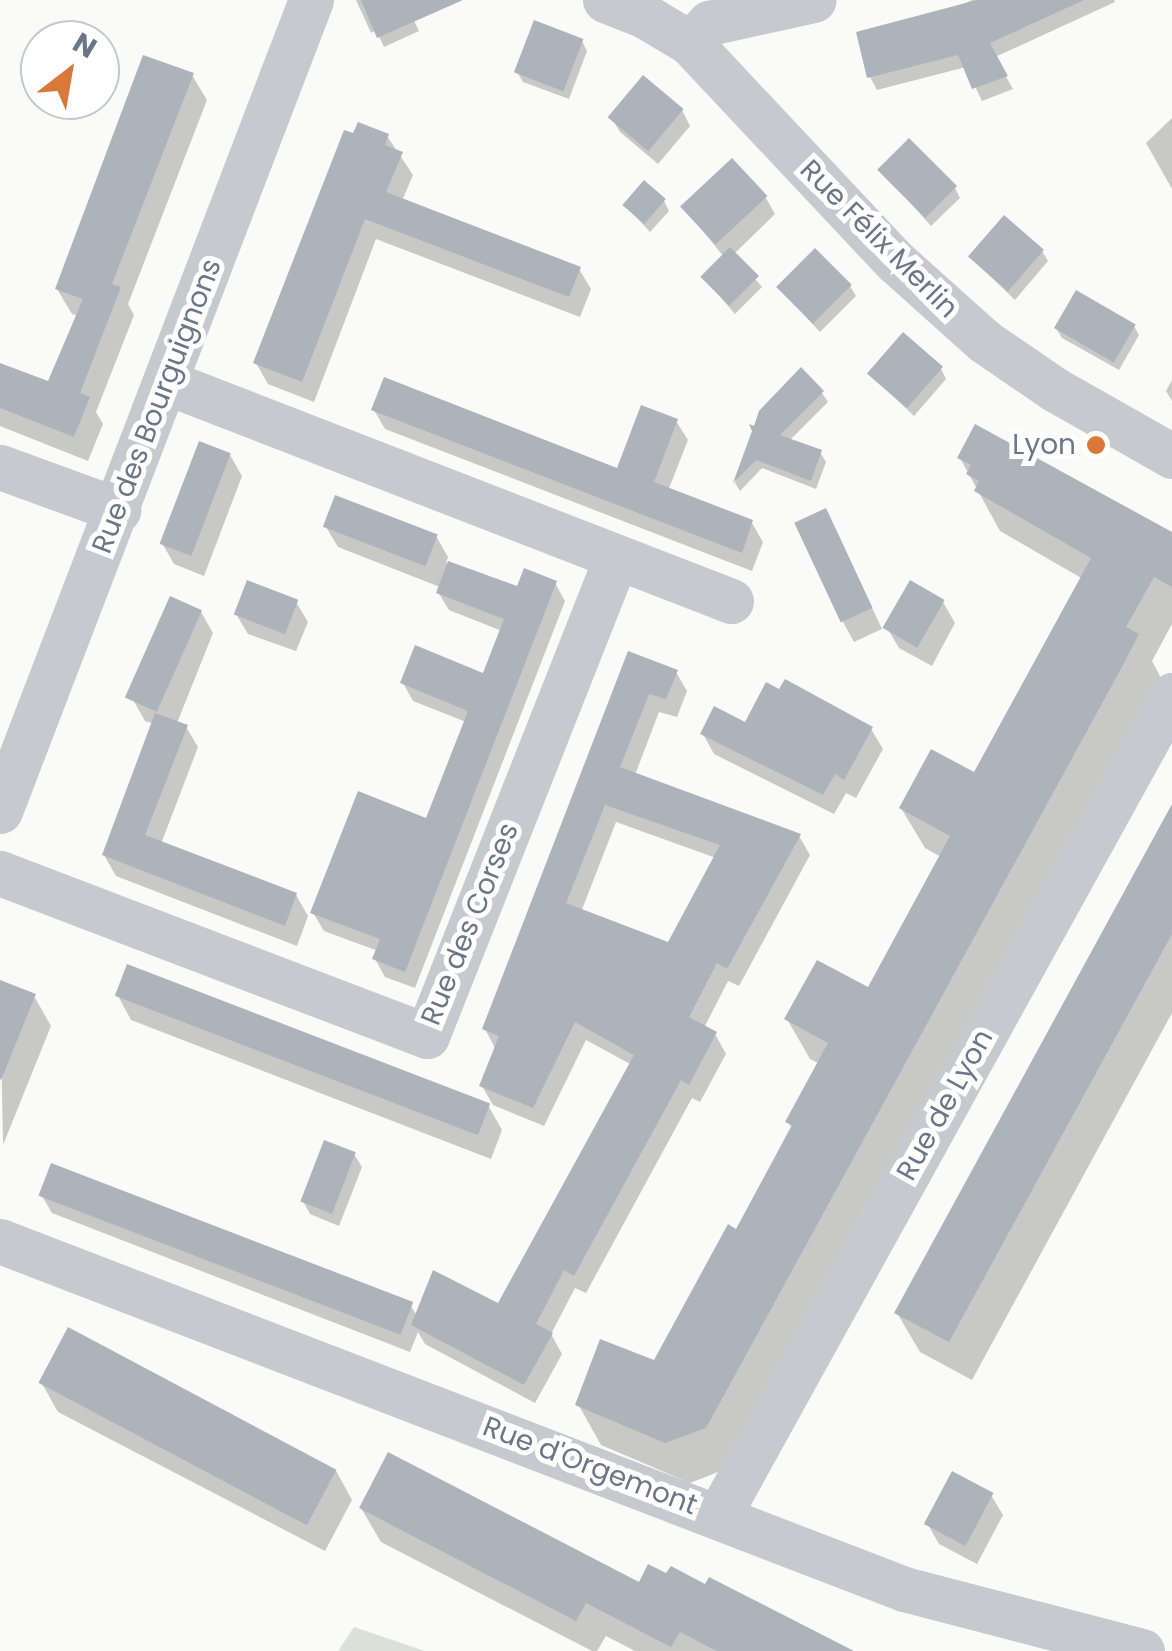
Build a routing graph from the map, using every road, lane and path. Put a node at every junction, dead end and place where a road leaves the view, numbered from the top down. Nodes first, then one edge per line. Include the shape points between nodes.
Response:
1 (310, 0) edge
2 (605, 0) edge
3 (814, 0) edge
4 (690, 43) junction
5 (166, 382) junction
6 (1172, 456) edge
7 (0, 468) edge
8 (118, 510) junction
9 (616, 558) junction
10 (730, 601) dead end
11 (1172, 695) edge
12 (0, 810) edge
13 (0, 873) edge
14 (0, 1241) edge
15 (718, 1516) junction
16 (1142, 1651) edge

1 - 5 street, Rue des Bourguignons
2 - 4 street, Rue Félix Merlin
3 - 4 street via 709,23
4 - 6 street, Rue Félix Merlin via 935,299 1030,374
5 - 8 street, Rue des Bourguignons
5 - 9 street
7 - 8 street
8 - 12 street, Rue des Bourguignons
9 - 10 street
9 - 13 street, Rue des Corses via 427,1036
11 - 15 street, Rue de Lyon
14 - 15 street, Rue d'Orgemont
15 - 16 street, Rue d'Orgemont via 904,1589

